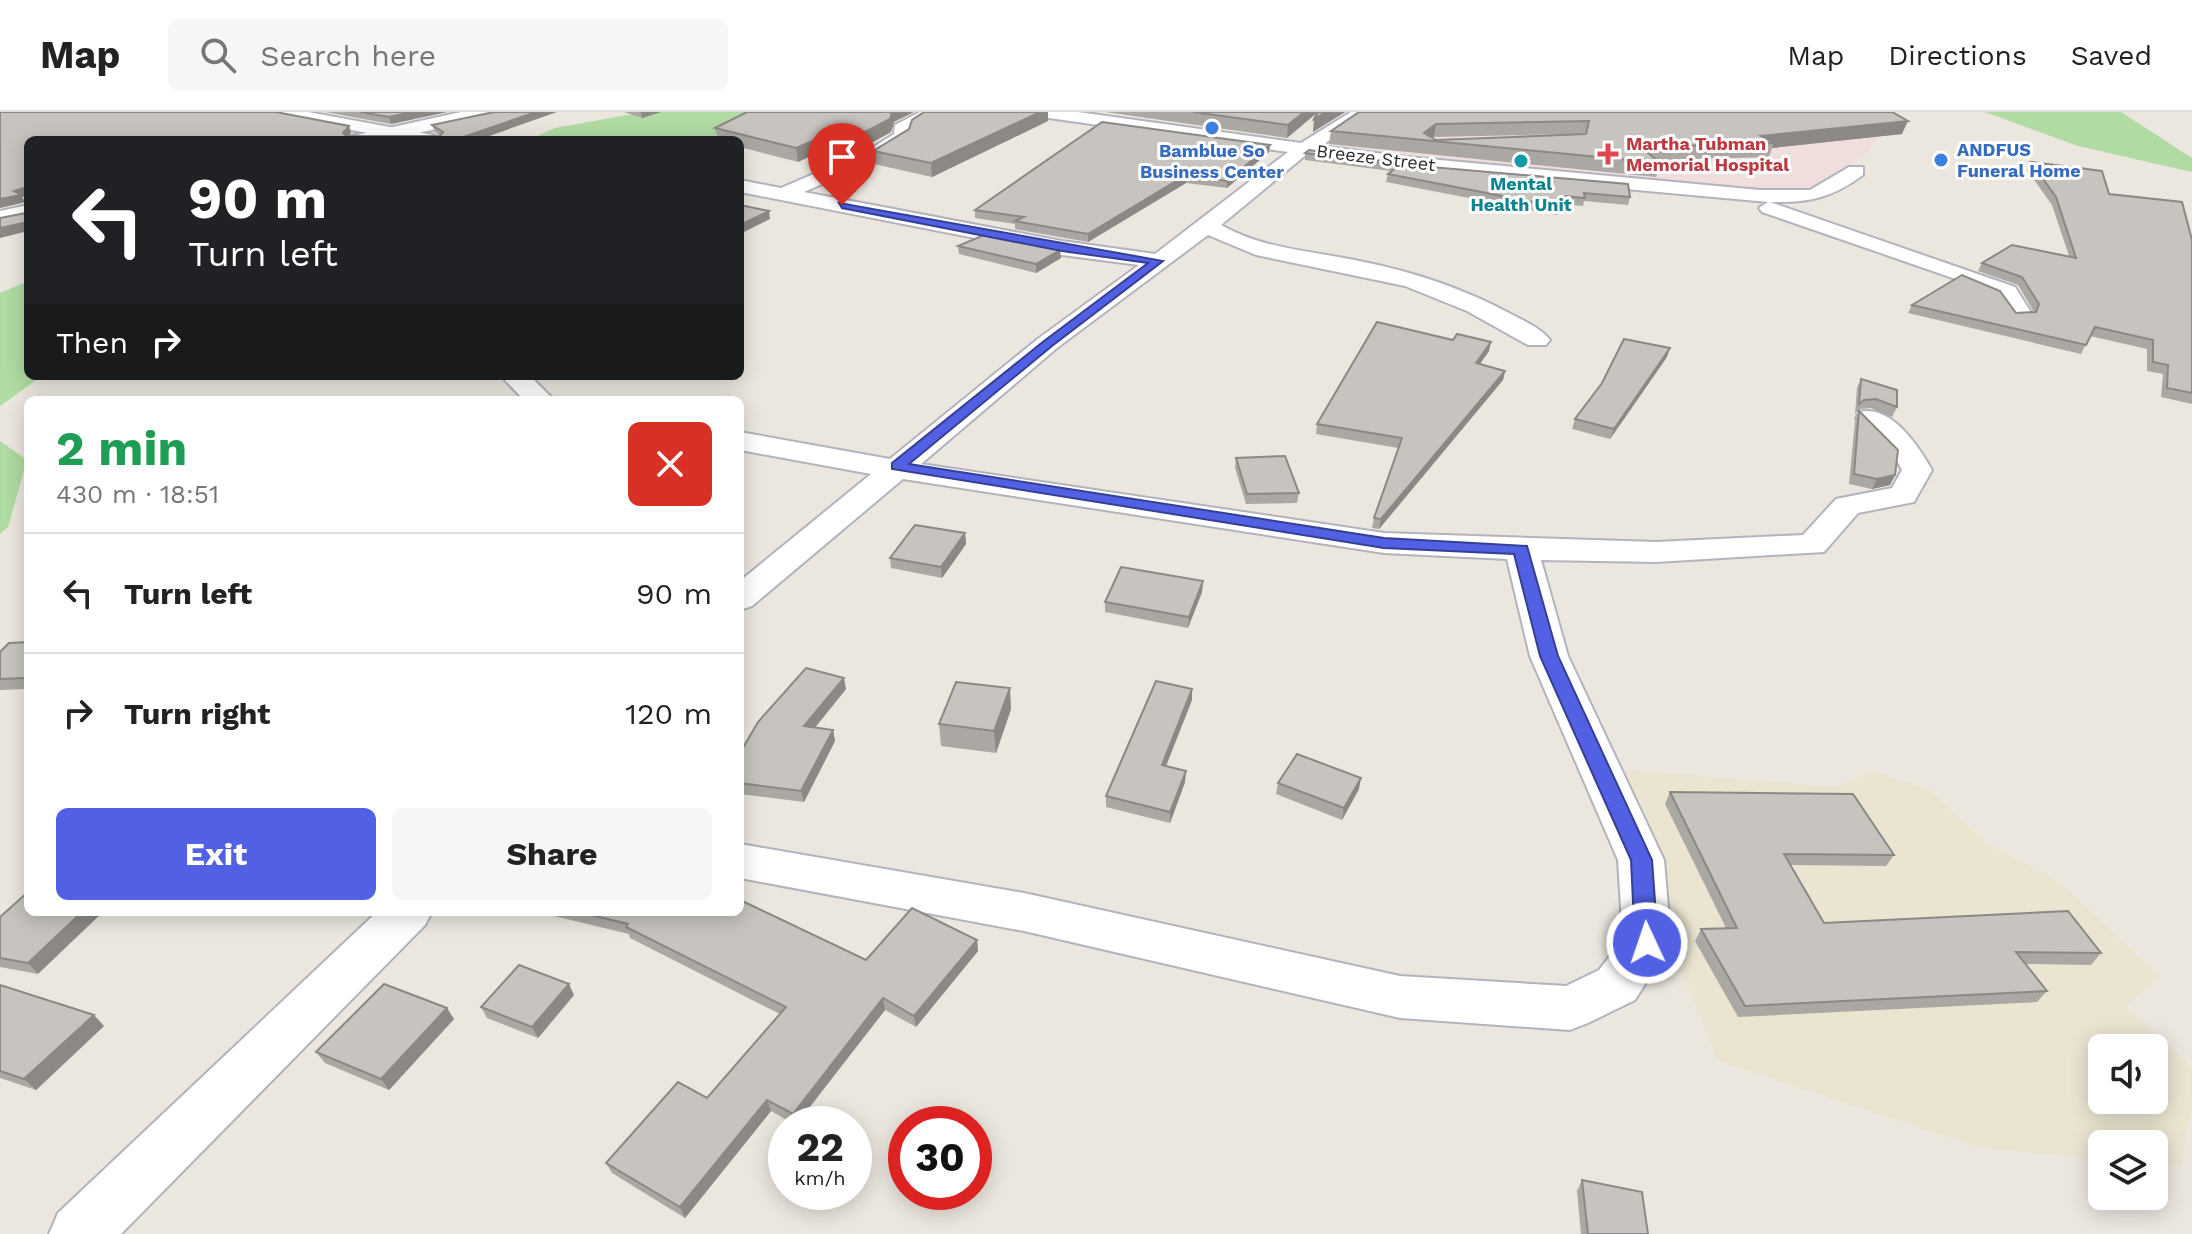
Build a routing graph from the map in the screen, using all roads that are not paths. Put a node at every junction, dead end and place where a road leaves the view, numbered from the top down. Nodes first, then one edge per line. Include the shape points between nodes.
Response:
1 (281, 112) edge
2 (488, 112) edge
3 (932, 112) edge
4 (1042, 112) edge
5 (1363, 112) edge
6 (399, 131) junction
7 (377, 136) edge
8 (418, 136) edge
9 (1425, 145) edge
10 (1303, 149) junction
11 (1856, 171) dead end
12 (744, 187) edge
13 (1712, 192) junction
14 (784, 194) junction
15 (747, 210) edge
16 (24, 213) edge
17 (0, 218) edge
18 (1207, 226) junction
19 (1157, 261) junction
20 (2020, 314) edge
21 (1537, 340) dead end
22 (518, 380) edge
23 (536, 396) edge
24 (1870, 418) edge
25 (744, 442) edge
26 (897, 466) junction
27 (1521, 550) junction
28 (744, 596) edge
29 (744, 862) edge
30 (404, 916) edge
31 (79, 1234) edge

1 - 6 street
2 - 6 street
3 - 14 street via 901,129 903,136 875,154
4 - 10 street, Breeze Street
5 - 10 street
6 - 7 street
6 - 8 street
9 - 10 street
10 - 13 street, Breeze Street
10 - 18 street
11 - 13 street via 1828,193 1812,198
12 - 14 street
13 - 20 street via 1948,266 2007,292
14 - 15 street
14 - 19 street via 1062,248
16 - 17 street
18 - 19 street
18 - 21 street via 1246,246 1432,285
19 - 26 street
22 - 23 street
24 - 27 street via 1906,450 1917,470 1903,495 1847,506 1812,545 1656,552
25 - 26 street
26 - 27 street via 1384,543
26 - 28 street
27 - 29 street via 1549,656 1641,860 1647,943 1617,985 1570,1008 1400,997 1024,912
30 - 31 street

